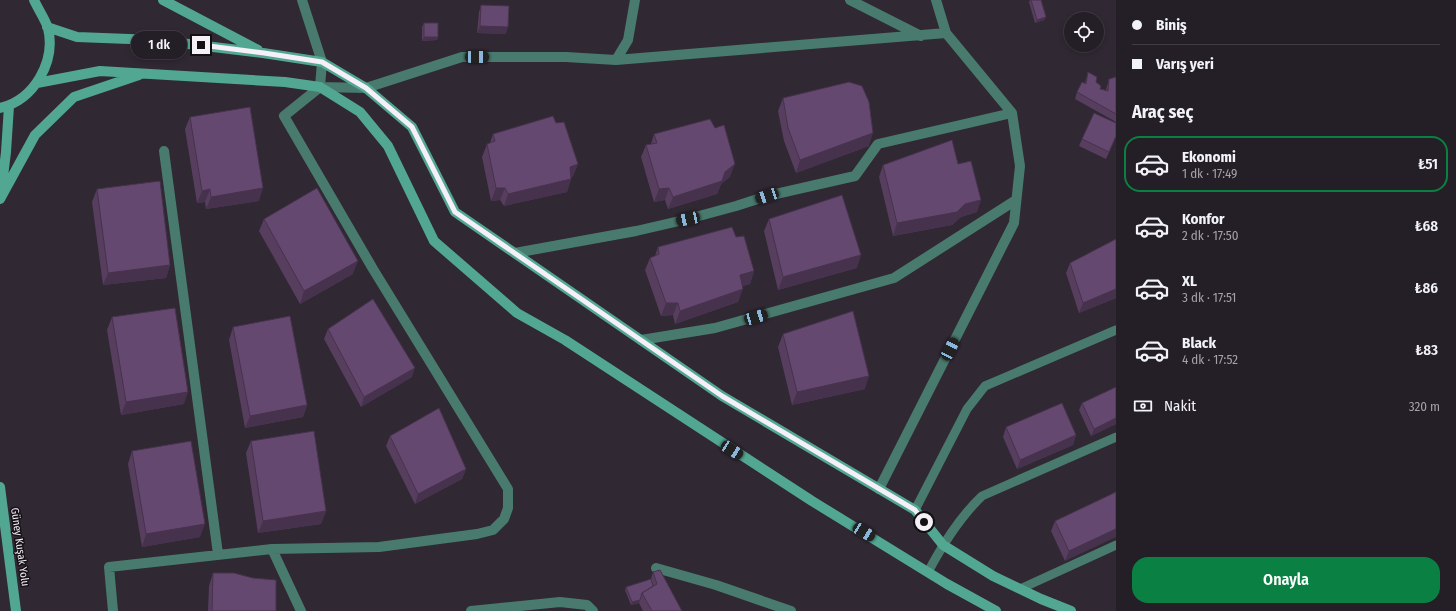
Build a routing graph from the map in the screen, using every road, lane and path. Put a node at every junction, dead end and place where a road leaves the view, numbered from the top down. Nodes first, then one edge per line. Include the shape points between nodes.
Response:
1 (34, 0) edge
2 (164, 0) edge
3 (302, 0) edge
4 (635, 0) edge
5 (850, 0) edge
6 (936, 0) edge
7 (48, 27) junction
8 (946, 33) junction
9 (921, 36) junction
10 (264, 53) junction
11 (616, 60) junction
12 (322, 62) junction
13 (145, 73) junction
14 (37, 83) junction
15 (320, 87) junction
16 (366, 88) junction
17 (4, 107) edge
18 (1012, 113) junction
19 (164, 151) dead end
20 (0, 199) edge
21 (1016, 200) junction
22 (515, 253) junction
23 (1116, 330) edge
24 (641, 340) junction
25 (1116, 437) edge
26 (0, 487) edge
27 (879, 489) junction
28 (915, 510) junction
29 (943, 545) junction
30 (1116, 545) edge
31 (272, 549) junction
32 (218, 554) junction
33 (656, 568) dead end
34 (928, 572) junction
35 (1020, 589) junction
36 (16, 611) edge
37 (114, 611) edge
38 (301, 611) edge
39 (471, 611) edge
40 (593, 611) edge
41 (791, 611) edge
42 (996, 611) edge
43 (1071, 611) edge

1 - 7 main road
2 - 10 main road
3 - 12 street
4 - 11 street via 628,40
5 - 9 street
6 - 8 street
7 - 10 main road via 77,37 155,40
7 - 14 main road via 46,66
8 - 9 street
8 - 18 street
9 - 11 street
10 - 12 main road
11 - 16 street via 566,57 462,57
12 - 15 street
12 - 16 main road
13 - 14 main road via 100,71
13 - 15 main road via 285,82
13 - 20 main road via 74,96 35,135
14 - 17 main road via 24,96
15 - 16 street
15 - 31 street via 284,116 373,269 508,489 508,508 504,518 493,530 477,534 379,547
15 - 34 main road via 360,112 388,146 434,241 517,313 565,340 805,497
16 - 22 main road via 412,127 455,212
17 - 20 main road via 6,152
18 - 21 street via 1020,166
18 - 22 street via 878,144 855,176 767,196 680,221
19 - 32 street
21 - 24 street via 894,278 715,328
21 - 27 street via 1014,223
22 - 24 main road
23 - 28 lane via 985,386 967,409
24 - 27 main road via 722,396
25 - 29 lane via 982,496 968,510
26 - 36 main road, Güney Kuşak Yolu
27 - 28 main road
28 - 29 main road
29 - 34 lane
29 - 35 main road via 993,576
30 - 35 lane
31 - 32 street
31 - 38 street
32 - 37 street via 108,567
33 - 41 street via 716,585
34 - 42 main road
35 - 43 main road
39 - 40 street via 560,602 587,605

